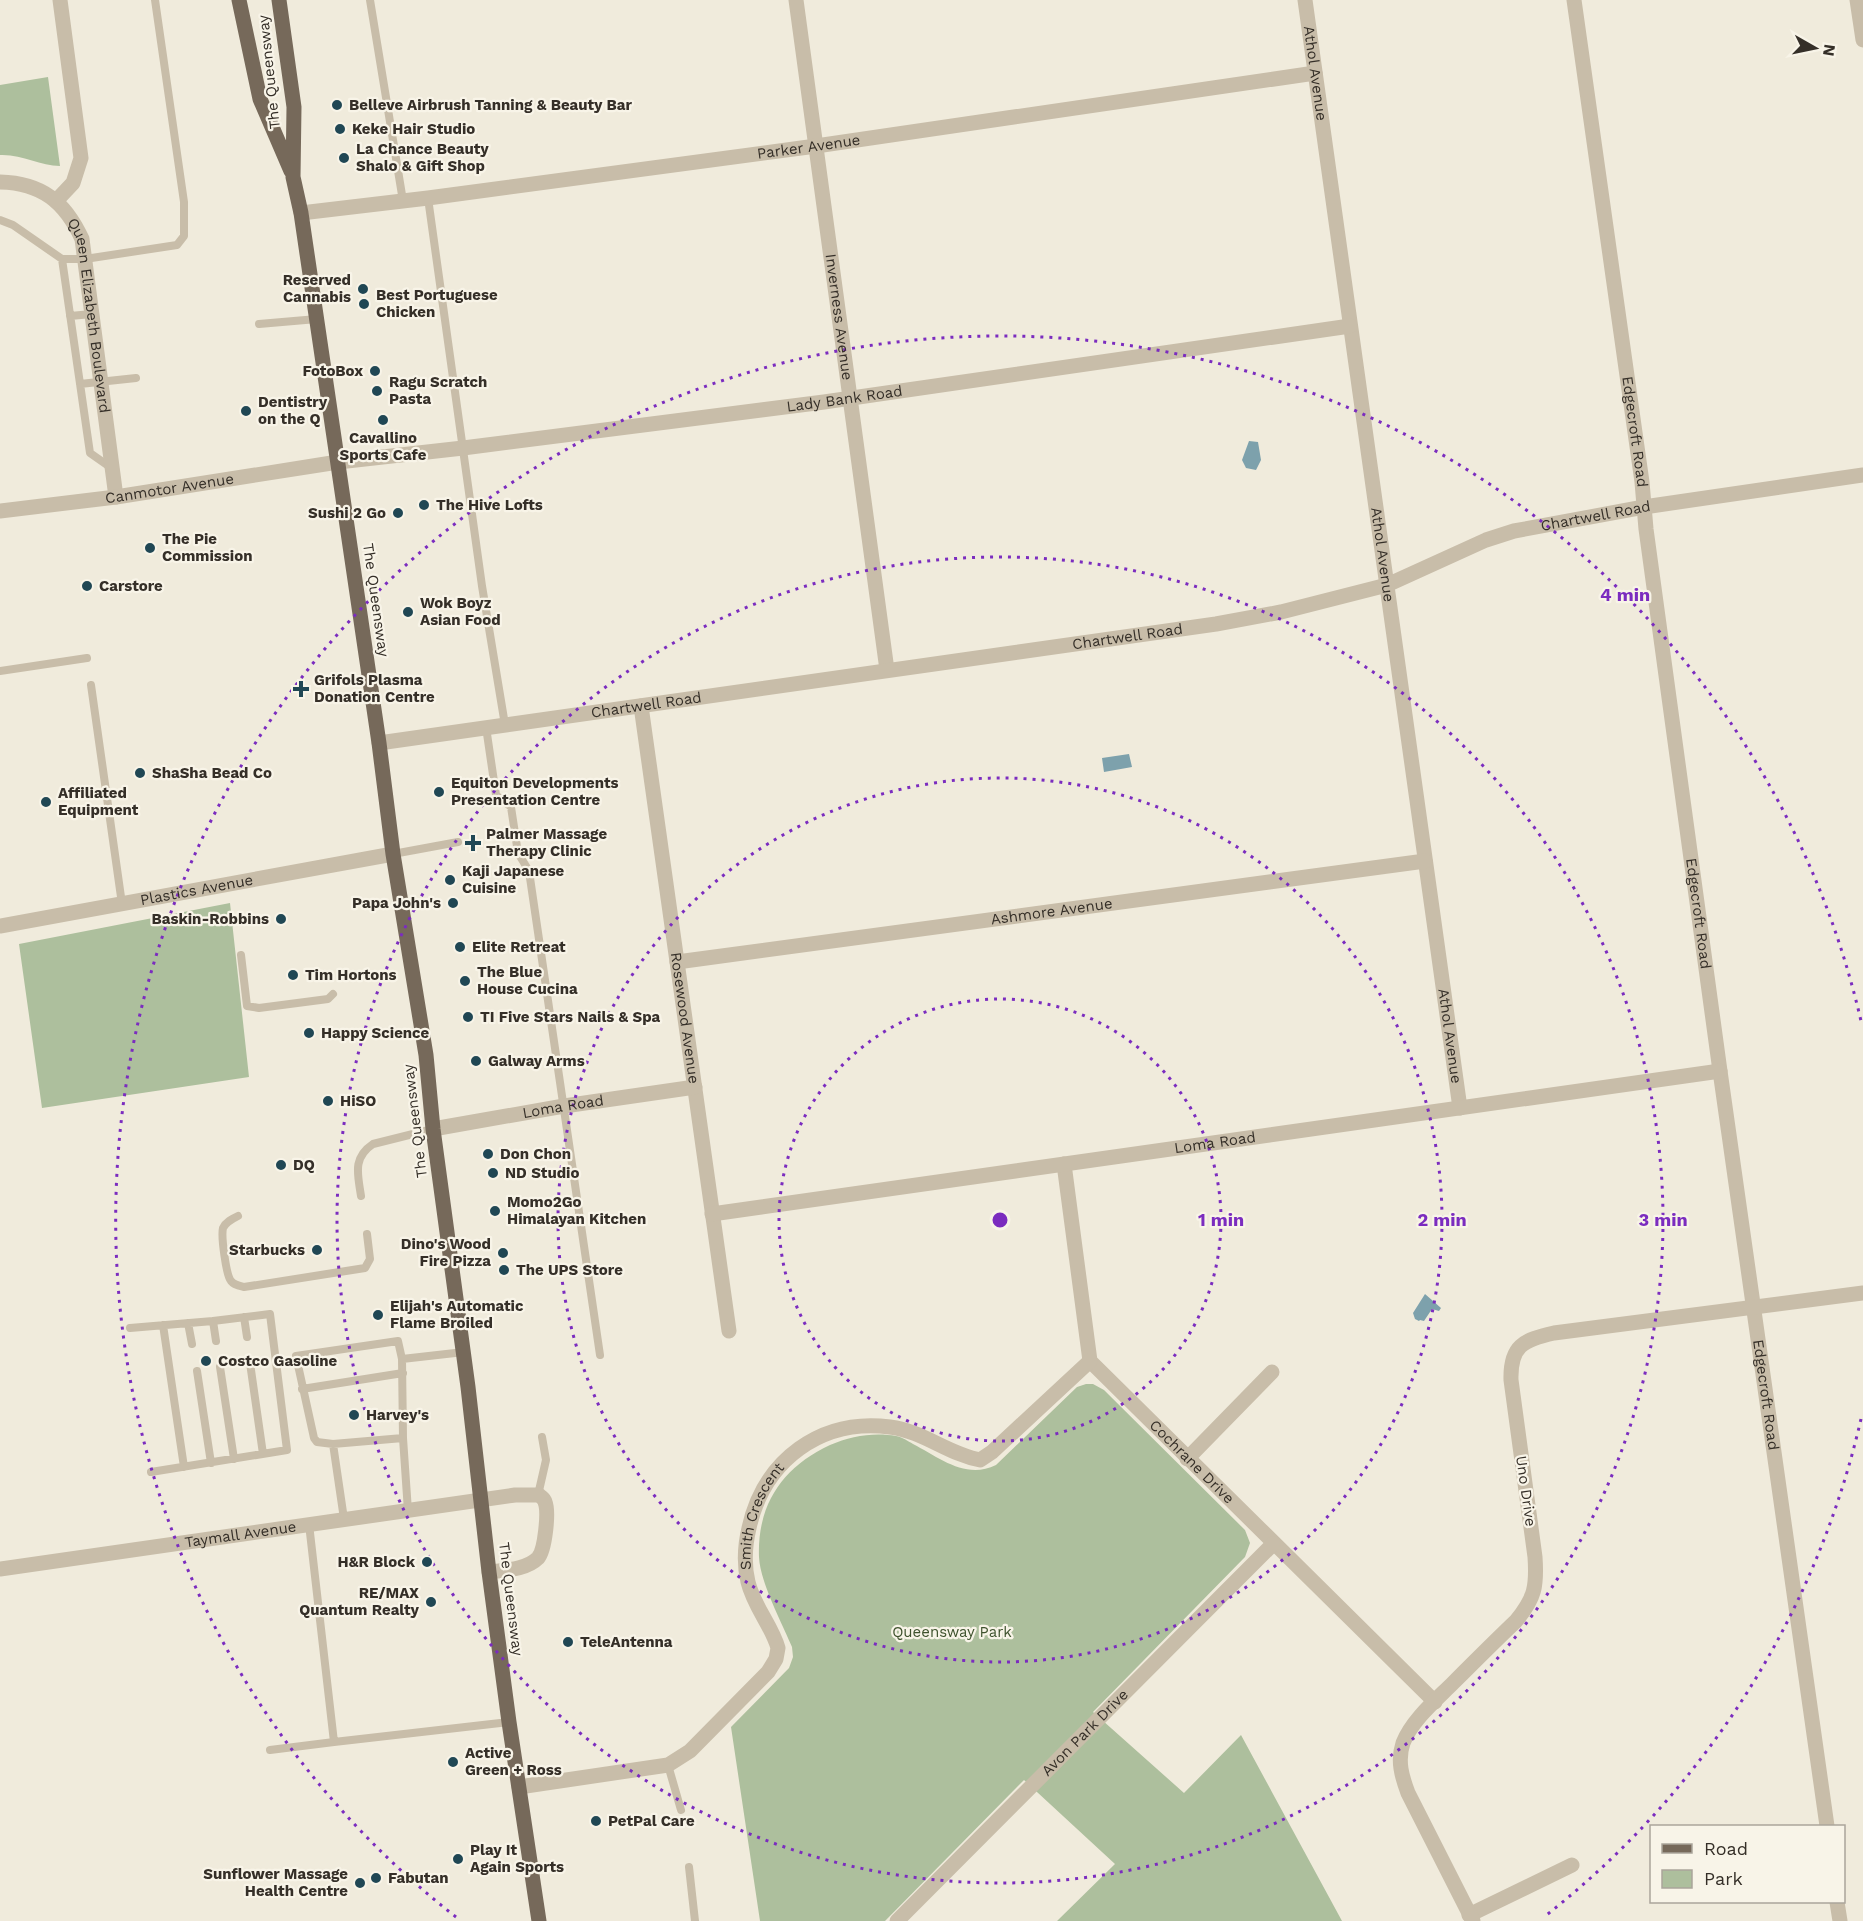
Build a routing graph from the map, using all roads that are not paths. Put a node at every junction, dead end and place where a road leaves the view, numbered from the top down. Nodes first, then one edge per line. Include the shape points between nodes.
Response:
1 (60, 0) edge
2 (155, 0) edge
3 (239, 0) edge
4 (279, 0) edge
5 (370, 0) edge
6 (796, 0) edge
7 (1305, 0) edge
8 (1574, 0) edge
9 (1857, 0) edge
10 (1863, 40) edge
11 (1315, 73) junction
12 (816, 146) junction
13 (293, 177) junction
14 (0, 182) edge
15 (428, 198) junction
16 (56, 201) junction
17 (404, 201) junction
18 (301, 213) junction
19 (0, 220) edge
20 (62, 259) junction
21 (85, 259) junction
22 (92, 314) junction
23 (70, 316) junction
24 (317, 319) junction
25 (260, 324) dead end
26 (1350, 326) junction
27 (136, 378) dead end
28 (101, 382) junction
29 (80, 384) junction
30 (850, 398) junction
31 (463, 448) junction
32 (338, 462) junction
33 (112, 468) junction
34 (1863, 475) edge
35 (116, 497) junction
36 (1644, 507) junction
37 (0, 511) edge
38 (1387, 585) junction
39 (87, 658) dead end
40 (887, 670) junction
41 (0, 671) edge
42 (91, 685) dead end
43 (641, 705) junction
44 (505, 725) junction
45 (486, 728) junction
46 (379, 742) junction
47 (458, 842) dead end
48 (393, 854) junction
49 (1425, 861) junction
50 (123, 904) junction
51 (0, 926) edge
52 (241, 955) dead end
53 (677, 962) junction
54 (333, 994) dead end
55 (1720, 1071) junction
56 (694, 1087) junction
57 (564, 1106) junction
58 (1460, 1108) junction
59 (433, 1129) junction
60 (1064, 1164) junction
61 (361, 1196) dead end
62 (712, 1214) junction
63 (238, 1216) dead end
64 (367, 1234) dead end
65 (1863, 1293) edge
66 (1754, 1308) junction
67 (244, 1317) junction
68 (213, 1321) junction
69 (188, 1323) junction
70 (163, 1325) junction
71 (130, 1328) dead end
72 (729, 1331) dead end
73 (247, 1337) dead end
74 (216, 1341) dead end
75 (192, 1344) dead end
76 (464, 1352) junction
77 (600, 1355) dead end
78 (402, 1359) junction
79 (1090, 1361) junction
80 (250, 1363) dead end
81 (220, 1367) dead end
82 (196, 1371) dead end
83 (1272, 1372) dead end
84 (403, 1373) junction
85 (302, 1389) junction
86 (542, 1437) dead end
87 (403, 1438) junction
88 (333, 1444) junction
89 (263, 1454) junction
90 (234, 1459) junction
91 (1188, 1459) junction
92 (211, 1463) junction
93 (184, 1467) junction
94 (151, 1472) dead end
95 (538, 1494) junction
96 (481, 1501) junction
97 (408, 1511) junction
98 (344, 1519) junction
99 (309, 1524) junction
100 (1273, 1544) junction
101 (0, 1569) edge
102 (489, 1572) junction
103 (1435, 1702) junction
104 (509, 1722) junction
105 (334, 1742) junction
106 (270, 1750) dead end
107 (668, 1765) junction
108 (519, 1786) junction
109 (681, 1810) dead end
110 (1827, 1825) edge
111 (1572, 1865) dead end
112 (689, 1867) dead end
113 (1837, 1903) edge
114 (1471, 1918) edge
115 (539, 1921) edge
116 (695, 1921) edge
117 (897, 1921) edge
118 (1840, 1921) edge

1 - 16 street via 81,158 73,183
2 - 21 lane via 184,202 184,236 177,245
3 - 13 main road, The Queensway via 260,99
4 - 13 main road, The Queensway via 294,106
5 - 17 lane
6 - 12 street, Inverness Avenue
7 - 11 street, Athol Avenue
8 - 36 street, Edgecroft Road
9 - 10 street
11 - 12 street, Parker Avenue
11 - 26 street, Athol Avenue
12 - 15 street, Parker Avenue
12 - 30 street, Inverness Avenue
13 - 18 main road, The Queensway
14 - 16 street, Queen Elizabeth Boulevard via 29,186
15 - 17 street, Parker Avenue
15 - 31 lane
16 - 21 street, Queen Elizabeth Boulevard via 74,223
17 - 18 street, Parker Avenue
18 - 24 main road, The Queensway
19 - 20 lane
20 - 21 lane
20 - 23 lane
21 - 22 street, Queen Elizabeth Boulevard
22 - 23 lane
22 - 28 street, Queen Elizabeth Boulevard
23 - 29 lane
24 - 25 lane
24 - 32 main road, The Queensway
26 - 30 street, Lady Bank Road
26 - 38 street, Athol Avenue
27 - 28 lane
28 - 29 lane
28 - 33 street, Queen Elizabeth Boulevard
29 - 33 lane via 90,453
30 - 31 street, Lady Bank Road
30 - 40 street, Inverness Avenue
31 - 32 street, Lady Bank Road
31 - 44 lane
32 - 35 street, Canmotor Avenue
32 - 46 main road, The Queensway
33 - 35 street, Queen Elizabeth Boulevard
34 - 36 street, Chartwell Road
35 - 37 street, Canmotor Avenue
36 - 38 street, Chartwell Road via 1514,531
36 - 55 street, Edgecroft Road
38 - 40 street, Chartwell Road via 1216,624
38 - 49 street, Athol Avenue
39 - 41 lane
40 - 43 street, Chartwell Road
42 - 50 lane
43 - 44 street, Chartwell Road
43 - 53 street, Rosewood Avenue
44 - 45 street, Chartwell Road
45 - 46 street, Chartwell Road
45 - 57 lane via 496,795 511,807 518,853 529,871
46 - 48 main road, The Queensway
47 - 48 lane
48 - 50 street, Plastics Avenue
48 - 59 main road, The Queensway via 426,1055
49 - 53 street, Ashmore Avenue
49 - 58 street, Athol Avenue
50 - 51 street, Plastics Avenue
52 - 54 lane via 247,1006 259,1008 328,999
53 - 56 street, Rosewood Avenue
55 - 58 street, Loma Road
55 - 66 street, Edgecroft Road
56 - 57 street, Loma Road
56 - 62 street, Rosewood Avenue
57 - 59 street, Loma Road
57 - 77 lane
58 - 60 street, Loma Road
59 - 61 lane via 373,1144 364,1150 358,1159
59 - 76 main road, The Queensway
60 - 62 street, Loma Road
60 - 79 street
62 - 72 street, Rosewood Avenue
63 - 64 lane via 222,1232 230,1281 244,1287 365,1268 370,1259
65 - 66 street, Uno Drive
66 - 103 street, Uno Drive via 1554,1333 1523,1343 1514,1353 1511,1380 1535,1557 1533,1596 1516,1621
66 - 110 street, Edgecroft Road
67 - 68 lane
67 - 73 lane
67 - 89 lane via 270,1314 287,1450
68 - 69 lane
68 - 74 lane
69 - 70 lane
69 - 75 lane
70 - 71 lane
70 - 93 lane
76 - 78 lane
76 - 96 main road, The Queensway
78 - 84 lane
78 - 85 lane via 398,1341 296,1356
79 - 91 street, Cochrane Drive
79 - 107 street, Smith Crescent via 980,1460 906,1430 869,1426 835,1430 817,1437 785,1461 759,1495 747,1539 746,1560 757,1608 779,1653 751,1691 690,1751
80 - 89 lane
81 - 90 lane
82 - 92 lane
83 - 91 street
84 - 85 lane
84 - 87 lane
85 - 88 lane via 314,1438
86 - 95 lane via 546,1460
87 - 88 lane
87 - 97 lane
88 - 98 lane
89 - 90 lane
90 - 92 lane
91 - 100 street, Cochrane Drive
92 - 93 lane
93 - 94 lane
95 - 96 street, Taymall Avenue
95 - 102 street via 547,1511 540,1555 525,1566
96 - 97 street, Taymall Avenue
96 - 102 main road, The Queensway
97 - 98 street, Taymall Avenue
98 - 99 street, Taymall Avenue
99 - 101 street, Taymall Avenue
99 - 105 lane
100 - 103 street, Cochrane Drive
100 - 117 street, Avon Park Drive
102 - 104 main road, The Queensway
103 - 114 street, Uno Drive via 1404,1743 1402,1777
104 - 105 lane
104 - 108 main road, The Queensway
105 - 106 lane
107 - 108 street, Smith Crescent
107 - 109 lane
108 - 115 main road, The Queensway
111 - 114 street
112 - 116 lane
113 - 118 street

